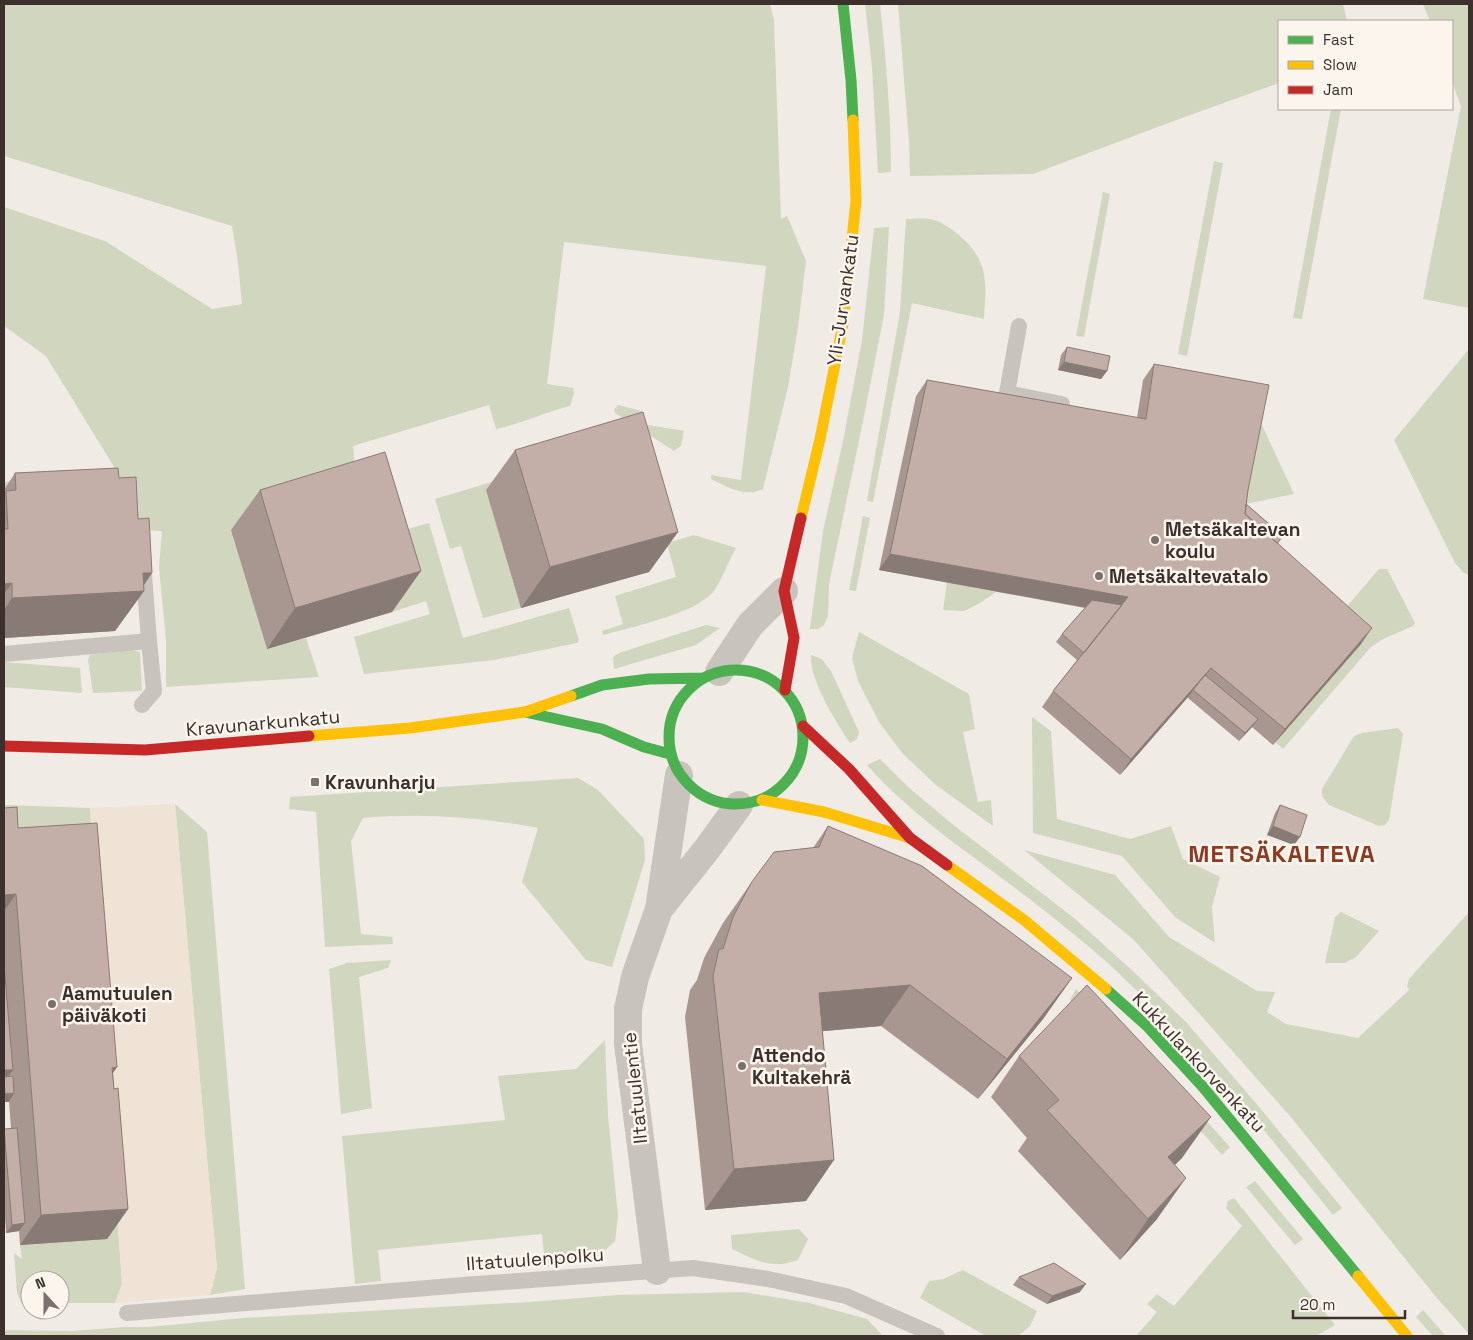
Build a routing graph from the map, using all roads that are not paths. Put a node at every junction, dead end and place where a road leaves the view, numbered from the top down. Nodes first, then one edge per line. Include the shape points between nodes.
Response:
1 (843, 4) edge
2 (1020, 326) dead end
3 (1081, 408) edge
4 (142, 547) edge
5 (784, 592) junction
6 (149, 642) junction
7 (4, 654) edge
8 (711, 675) junction
9 (785, 690) junction
10 (142, 706) dead end
11 (525, 712) junction
12 (803, 726) junction
13 (4, 746) edge
14 (675, 765) junction
15 (750, 803) junction
16 (910, 838) junction
17 (659, 910) junction
18 (657, 1271) junction
19 (127, 1313) dead end
20 (1404, 1333) edge
21 (937, 1336) edge

1 - 5 street, Yli-Jurvankatu via 851,80 856,201 843,324
2 - 3 lane via 1007,393
4 - 6 lane
5 - 8 street via 750,625
5 - 9 street, Yli-Jurvankatu via 794,638
6 - 7 lane
6 - 10 lane via 154,691
8 - 9 street via 736,670 754,672
8 - 11 street, Kravunarkunkatu via 602,686
8 - 14 street via 686,692 674,710 668,732
9 - 12 street via 797,707
11 - 13 street, Kravunarkunkatu via 410,728 145,750
11 - 14 street, Kravunarkunkatu via 602,729
12 - 15 street via 803,750 795,771 781,788
12 - 16 street, Kukkulankorvenkatu via 849,769
14 - 15 street via 696,792 716,802
14 - 17 street, Iltatuulentie
15 - 16 street, Kukkulankorvenkatu via 824,812
15 - 17 street, Iltatuulentie via 707,849
16 - 20 street, Kukkulankorvenkatu via 1024,920 1148,1027 1209,1094
17 - 18 street, Iltatuulentie via 635,977 628,1009 628,1044
18 - 19 lane, Iltatuulenpolku
18 - 21 lane, Iltatuulenpolku via 693,1268 768,1279 846,1296

